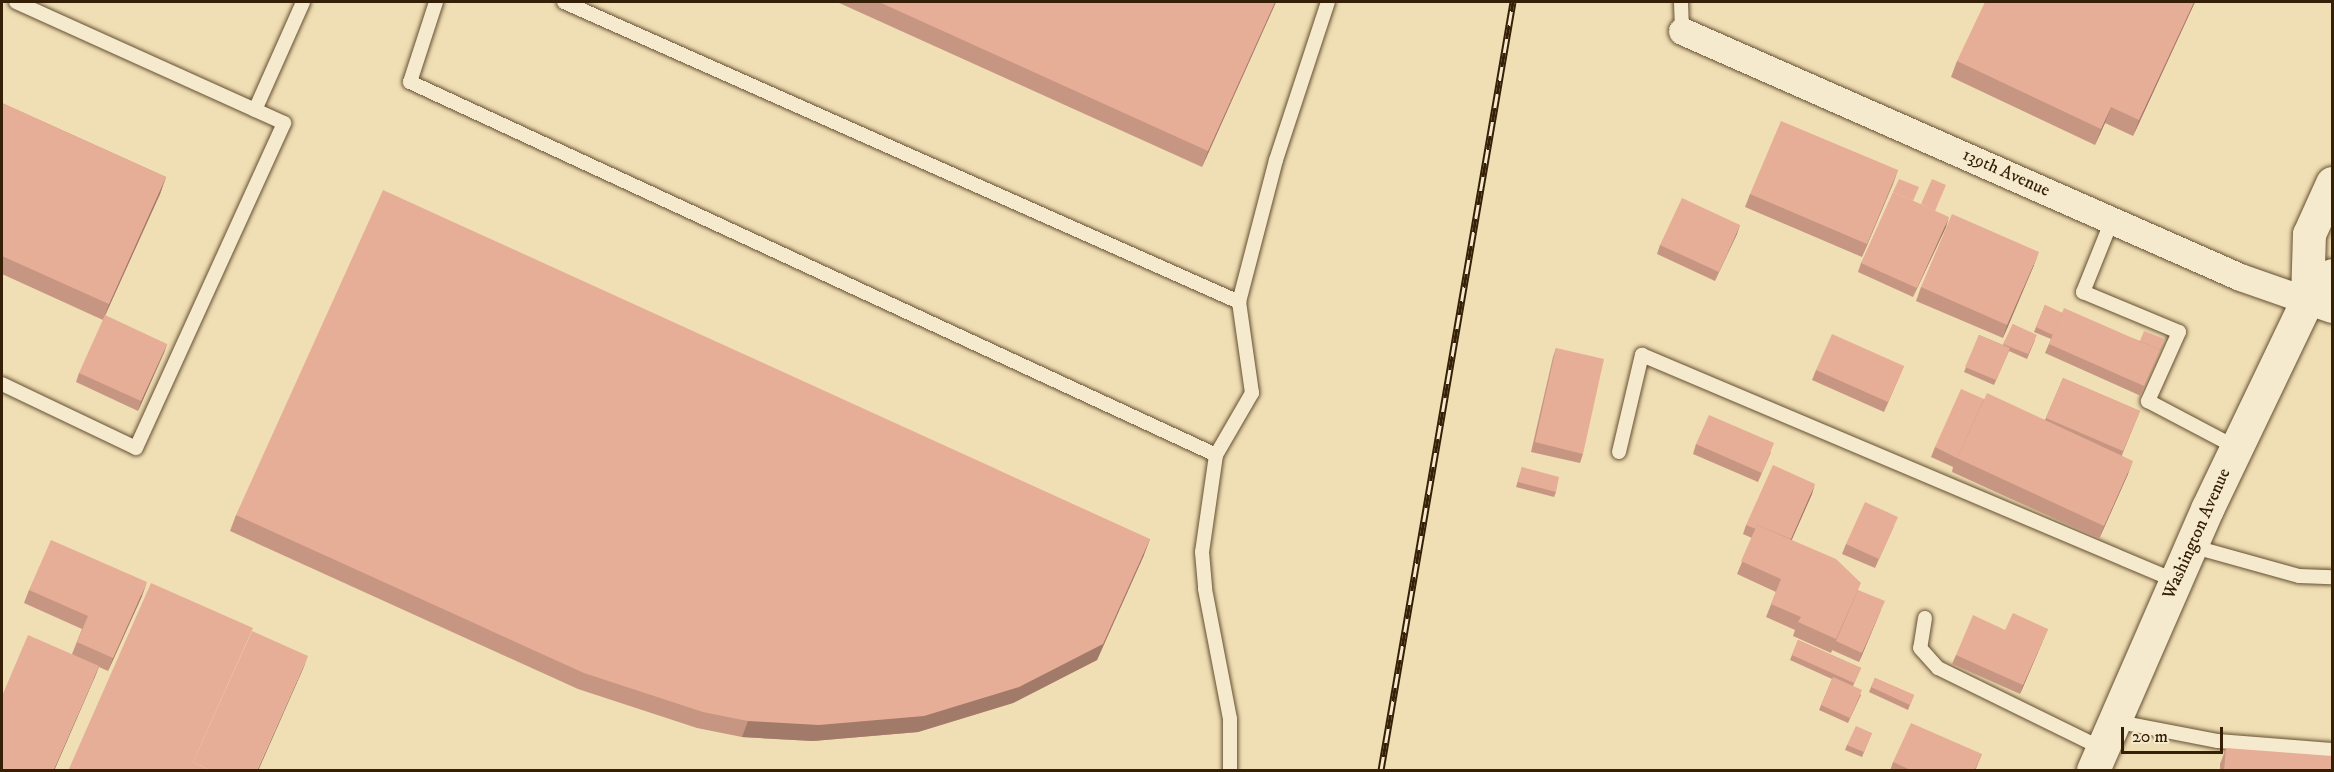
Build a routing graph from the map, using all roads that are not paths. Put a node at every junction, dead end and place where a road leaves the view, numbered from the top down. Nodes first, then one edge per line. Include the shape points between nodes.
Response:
1 (16, 2) edge
2 (303, 2) edge
3 (436, 2) edge
4 (564, 2) edge
5 (1328, 2) edge
6 (1681, 2) edge
7 (1682, 31) joint
8 (255, 110) junction
9 (2332, 183) edge
10 (2112, 220) junction
11 (2332, 275) edge
12 (1239, 302) junction
13 (2320, 304) edge
14 (2, 384) edge
15 (2237, 448) junction
16 (1619, 452) dead end
17 (1216, 455) junction
18 (2191, 546) junction
19 (2332, 577) edge
20 (2176, 581) junction
21 (1925, 618) dead end
22 (2103, 747) edge
23 (2332, 750) edge
24 (1230, 771) edge

1 - 8 lane
2 - 8 lane
3 - 17 lane via 410,82
4 - 12 lane
5 - 12 lane via 1276,160
6 - 7 lane
7 - 10 street, 139th Avenue
8 - 14 lane via 284,123 136,448
9 - 13 main road, Washington Avenue via 2309,234
10 - 13 street, 139th Avenue via 2240,277
10 - 15 lane via 2083,292 2179,332 2148,401
11 - 13 main road, Washington Avenue
12 - 17 lane via 1252,393
13 - 15 main road, Washington Avenue
15 - 18 main road, Washington Avenue
16 - 20 lane via 1642,355
17 - 24 lane via 1202,552 1205,589 1230,719
18 - 19 lane via 2299,576
18 - 20 main road, Washington Avenue
20 - 22 main road, Washington Avenue
21 - 22 lane via 1920,648 1938,668
22 - 23 lane via 2218,741

